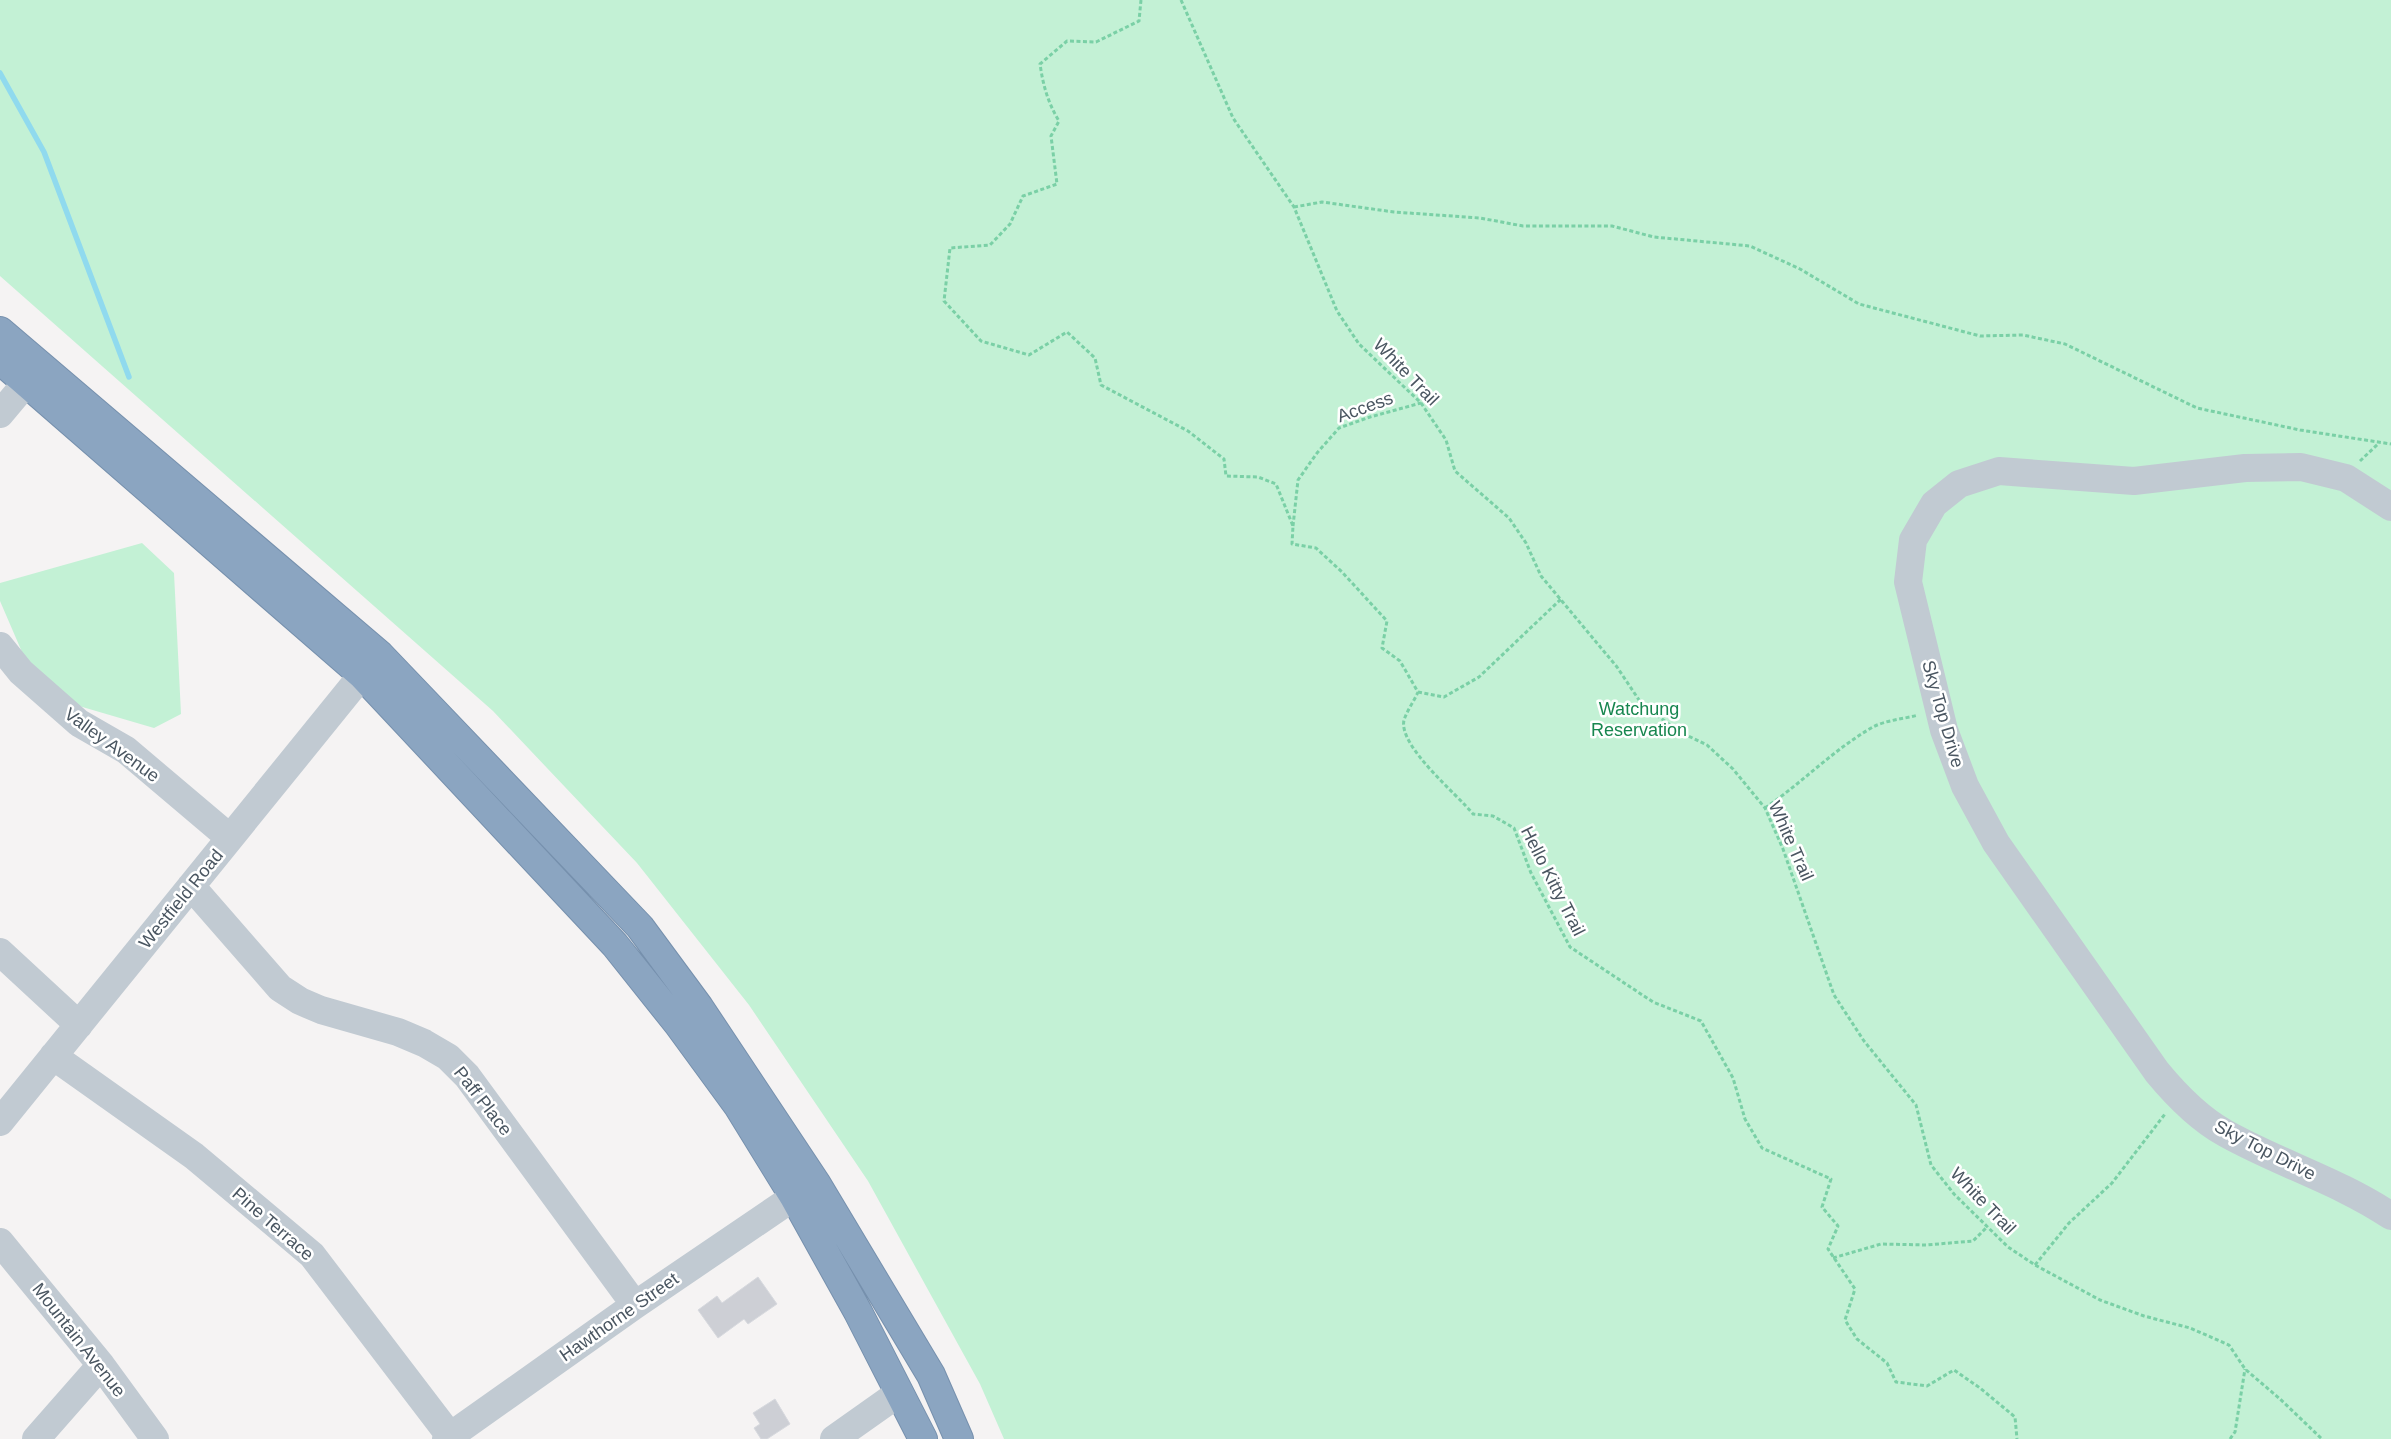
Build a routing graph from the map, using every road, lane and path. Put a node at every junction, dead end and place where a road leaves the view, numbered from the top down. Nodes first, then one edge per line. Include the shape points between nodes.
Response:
1 (1141, 0) edge
2 (1181, 0) edge
3 (1294, 207) junction
4 (0, 331) edge
5 (0, 360) edge
6 (26, 383) junction
7 (1421, 403) junction
8 (0, 414) edge
9 (2381, 441) junction
10 (2391, 444) edge
11 (2346, 478) junction
12 (2391, 507) edge
13 (1293, 526) junction
14 (1561, 599) junction
15 (0, 646) edge
16 (362, 675) junction
17 (1418, 692) junction
18 (1939, 710) junction
19 (1765, 808) junction
20 (230, 838) junction
21 (191, 886) junction
22 (0, 952) edge
23 (79, 1025) junction
24 (53, 1056) junction
25 (2178, 1097) junction
26 (0, 1122) edge
27 (794, 1197) junction
28 (2391, 1216) edge
29 (1986, 1228) junction
30 (0, 1242) edge
31 (1833, 1258) junction
32 (2035, 1265) junction
33 (635, 1305) junction
34 (101, 1365) junction
35 (2245, 1369) junction
36 (899, 1393) junction
37 (448, 1437) edge
38 (36, 1439) edge
39 (156, 1439) edge
40 (834, 1439) edge
41 (923, 1439) edge
42 (960, 1439) edge
43 (2017, 1439) edge
44 (2230, 1439) edge
45 (2322, 1439) edge

1 - 13 path via 1139,21 1096,42 1067,41 1040,64 1042,84 1059,121 1050,136 1057,184 1023,196 1010,224 990,245 950,248 944,301 981,342 1029,355 1067,332 1095,358 1101,385 1188,431 1224,459 1226,476 1258,477 1276,484
2 - 3 path, White Trail via 1233,118
3 - 7 path, White Trail via 1336,311 1359,344
3 - 9 path via 1322,202 1394,212 1480,218 1523,226 1612,226 1654,237 1750,246 1800,269 1859,304 1980,336 2023,335 2065,344 2198,408 2300,430
4 - 42 highway via 380,656 640,927 699,1007 816,1183 930,1375
5 - 6 highway
6 - 8 street
6 - 16 highway
7 - 13 path, Access via 1339,428 1298,480
7 - 14 path, White Trail via 1446,440 1455,471 1509,518 1526,543 1541,576
9 - 10 path
9 - 11 path via 2366,453
11 - 12 street, Sky Top Drive
11 - 18 street, Sky Top Drive via 2301,467 2245,468 2134,481 1999,471 1959,484 1934,504 1913,540 1908,582
13 - 17 path via 1292,544 1316,548 1387,620 1382,648 1400,661
14 - 17 path via 1479,677 1444,696
14 - 19 path, White Trail via 1642,703 1678,731 1707,745 1733,769
15 - 20 street, Valley Avenue via 20,672 79,723 126,750
16 - 20 street, Westfield Road
16 - 27 highway via 615,945 738,1106
17 - 31 path, Hello Kitty Trail via 1404,720 1404,731 1424,764 1473,814 1493,816 1514,828 1531,873 1570,947 1653,1002 1702,1021 1733,1078 1745,1119 1762,1148 1831,1179 1822,1207 1838,1226 1828,1249
18 - 19 path via 1875,726 1836,751
18 - 25 street, Sky Top Drive via 1964,786 1996,843 2157,1072
19 - 29 path, White Trail via 1787,858 1834,996 1864,1041 1916,1105 1931,1165
20 - 21 street, Westfield Road
21 - 23 street, Westfield Road
21 - 33 street, Paff Place via 280,988 300,1002 398,1032 448,1057 467,1076
22 - 23 street
23 - 24 street, Westfield Road
24 - 26 street, Westfield Road
24 - 37 street, Pine Terrace via 194,1156 312,1254
25 - 28 street, Sky Top Drive via 2224,1132 2363,1199
25 - 32 path via 2112,1183 2069,1223
27 - 33 street, Hawthorne Street
27 - 36 highway
29 - 31 path via 1973,1242 1881,1244
29 - 32 path, White Trail
30 - 34 street, Mountain Avenue
31 - 43 path via 1855,1289 1845,1320 1857,1339 1887,1363 1896,1382 1927,1386 1954,1370 2015,1417
32 - 35 path, White Trail via 2100,1300 2190,1328 2229,1345
33 - 37 street, Hawthorne Street
34 - 38 street
34 - 39 street, Mountain Avenue
35 - 44 path via 2235,1432
35 - 45 path, White Trail
36 - 40 street
36 - 41 highway

